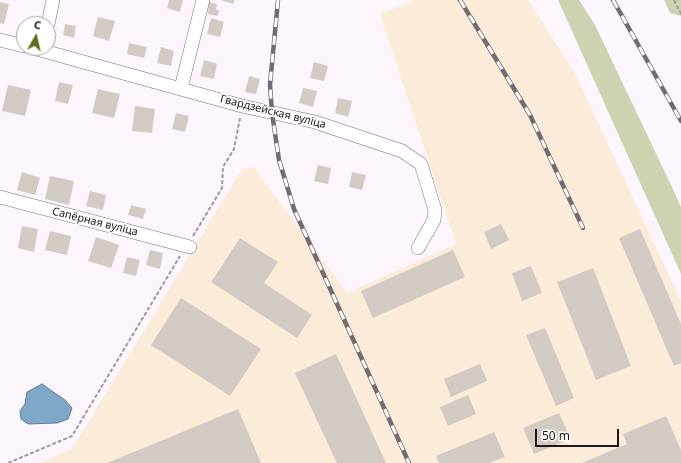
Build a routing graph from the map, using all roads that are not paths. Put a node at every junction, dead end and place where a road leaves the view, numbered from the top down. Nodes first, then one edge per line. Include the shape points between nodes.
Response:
1 (53, 0) edge
2 (203, 0) edge
3 (50, 16) edge
4 (0, 40) edge
5 (16, 44) edge
6 (56, 54) edge
7 (181, 88) junction
8 (0, 197) edge
9 (188, 246) road end
10 (418, 248) dead end

1 - 3 street
2 - 7 street
4 - 5 street
6 - 7 street, Гвардзейская вуліца
7 - 10 street, Гвардзейская вуліца via 242,106 315,122 402,151 422,164 435,210 434,220
8 - 9 street, Сапёрная вуліца

